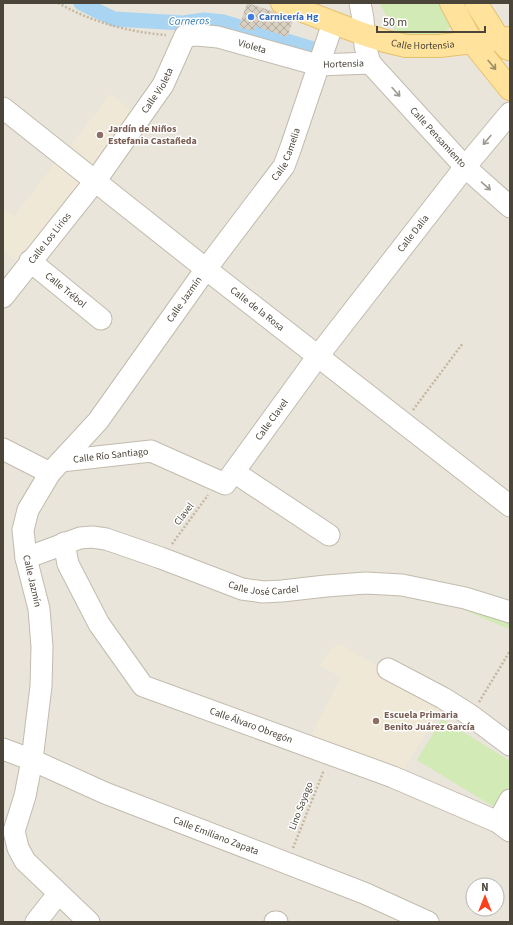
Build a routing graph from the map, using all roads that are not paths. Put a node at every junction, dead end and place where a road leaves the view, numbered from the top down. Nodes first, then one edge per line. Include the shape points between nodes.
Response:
1 (282, 3) edge
2 (360, 3) edge
3 (451, 3) edge
4 (476, 3) edge
5 (333, 23) junction
6 (363, 34) junction
7 (184, 36) joint
8 (472, 42) junction
9 (506, 43) edge
10 (370, 64) junction
11 (318, 65) junction
12 (510, 89) edge
13 (4, 111) edge
14 (510, 113) edge
15 (465, 167) junction
16 (96, 180) junction
17 (510, 207) edge
18 (30, 261) junction
19 (206, 269) junction
20 (3, 297) edge
21 (101, 319) dead end
22 (318, 356) junction
23 (3, 449) edge
24 (56, 467) junction
25 (226, 479) junction
26 (510, 506) edge
27 (329, 535) dead end
28 (64, 543) junction
29 (26, 558) junction
30 (510, 612) edge
31 (388, 670) dead end
32 (510, 745) edge
33 (3, 749) edge
34 (32, 760) junction
35 (510, 800) edge
36 (504, 826) edge
37 (9, 837) edge
38 (58, 894) junction
39 (36, 922) edge
40 (89, 922) edge
41 (428, 922) edge

1 - 5 main road, Calle Hortensia
2 - 6 street via 364,19
3 - 8 main road
4 - 9 main road
5 - 6 main road, Calle Hortensia
5 - 11 street, Calle Camelia
6 - 8 main road, Calle Hortensia via 406,46 423,47
6 - 10 street
7 - 11 street, Violeta via 218,37
7 - 16 street, Calle Violeta via 163,85
8 - 9 main road, Calle Hortensia
8 -> 12 main road
10 - 11 street, Hortensia
10 -> 15 street, Calle Pensamiento
11 - 19 street, Calle Camelia via 284,166
13 - 16 street, Calle de la Rosa
14 -> 15 street, Calle Dalia
15 -> 17 street, Calle Pensamiento
15 - 22 street, Calle Dalia
16 - 18 street, Calle Los Lirios
16 - 19 street, Calle de la Rosa
18 - 20 street, Calle Los Lirios
18 - 21 street, Calle Trébol
19 - 22 street, Calle de la Rosa
19 - 24 street, Calle Jazmín via 98,421
22 - 25 street, Calle Clavel
22 - 26 street, Calle de la Rosa
23 - 24 street
24 - 25 street, Calle Río Santiago via 151,451
24 - 29 street, Calle Jazmín via 28,510 23,530
25 - 27 street, Calle Río Santiago
28 - 29 street, Calle José Cardel
28 - 30 street, Calle José Cardel via 80,538 106,539 242,589 269,592 366,583 402,585 465,598
28 - 36 street, Calle Álvaro Obregón via 68,564 99,624 143,686 393,777
29 - 34 street, Calle Jazmín via 39,609 42,647 41,686
31 - 32 street via 443,698
33 - 34 street, Calle Emiliano Zapata
34 - 37 street, Calle Jazmín via 25,796
34 - 41 street, Calle Emiliano Zapata via 105,793 364,893
35 - 36 street
37 - 38 street, Calle Jazmín via 25,861
38 - 39 street
38 - 40 street, Calle Jazmín

